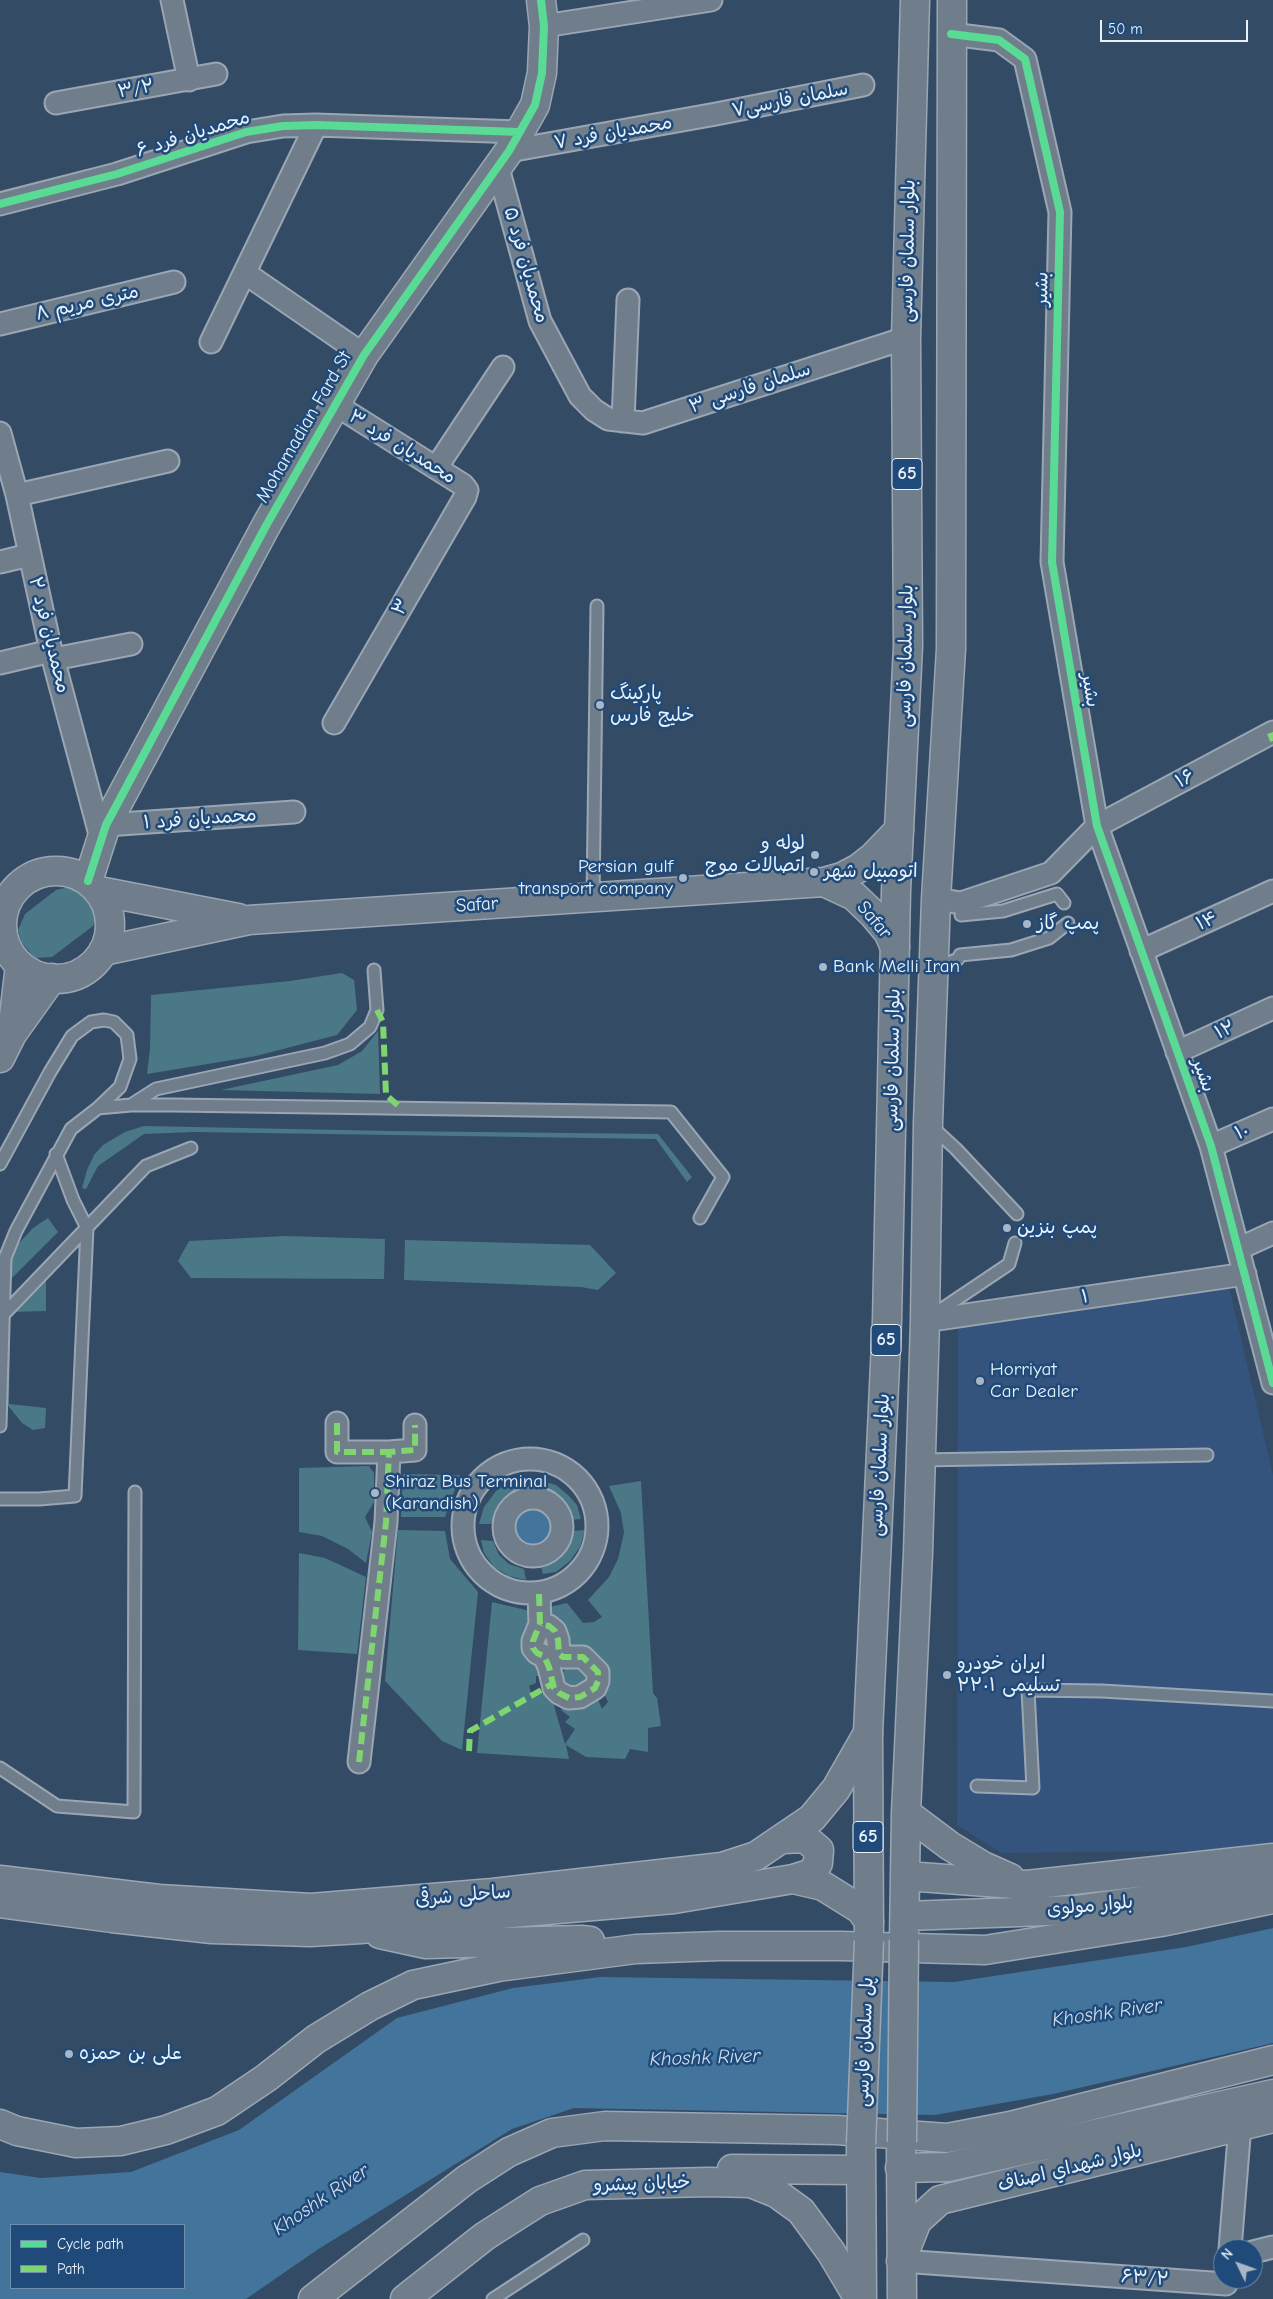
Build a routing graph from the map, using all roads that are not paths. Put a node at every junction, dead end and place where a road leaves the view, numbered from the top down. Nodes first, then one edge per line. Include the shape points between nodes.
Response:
1 (172, 0) edge
2 (711, 0) edge
3 (915, 0) edge
4 (952, 0) edge
5 (543, 13) edge
6 (952, 34) junction
7 (216, 74) dead end
8 (189, 80) junction
9 (863, 86) dead end
10 (56, 104) dead end
11 (716, 114) joint
12 (316, 125) junction
13 (509, 150) junction
14 (0, 204) edge
15 (245, 273) junction
16 (174, 282) dead end
17 (628, 300) dead end
18 (0, 324) edge
19 (906, 338) junction
20 (210, 342) dead end
21 (364, 356) junction
22 (503, 367) dead end
23 (336, 405) junction
24 (594, 410) joint
25 (623, 421) junction
26 (0, 433) edge
27 (168, 461) dead end
28 (436, 468) junction
29 (467, 490) joint
30 (17, 495) junction
31 (29, 555) junction
32 (0, 562) edge
33 (597, 606) dead end
34 (131, 644) dead end
35 (53, 655) junction
36 (0, 663) edge
37 (334, 723) dead end
38 (1272, 736) edge
39 (294, 812) dead end
40 (1097, 826) junction
41 (899, 830) junction
42 (103, 832) junction
43 (824, 882) junction
44 (9, 885) edge
45 (93, 886) junction
46 (1273, 891) edge
47 (593, 897) junction
48 (936, 898) junction
49 (1064, 903) dead end
50 (961, 915) dead end
51 (249, 920) junction
52 (1068, 923) dead end
53 (1, 932) edge
54 (895, 947) junction
55 (102, 951) junction
56 (1141, 951) junction
57 (20, 965) junction
58 (374, 970) dead end
59 (934, 970) junction
60 (52, 978) junction
61 (1273, 1008) edge
62 (12, 1034) junction
63 (1177, 1052) junction
64 (0, 1058) edge
65 (131, 1105) junction
66 (98, 1108) junction
67 (1273, 1119) edge
68 (928, 1123) junction
69 (1211, 1146) junction
70 (191, 1148) dead end
71 (56, 1154) junction
72 (0, 1164) edge
73 (1017, 1214) dead end
74 (700, 1218) dead end
75 (87, 1228) junction
76 (1273, 1233) edge
77 (1015, 1243) dead end
78 (1238, 1249) junction
79 (1245, 1274) junction
80 (4, 1316) junction
81 (925, 1321) junction
82 (1272, 1372) edge
83 (338, 1423) dead end
84 (415, 1425) dead end
85 (0, 1426) edge
86 (389, 1452) junction
87 (1207, 1455) dead end
88 (921, 1460) junction
89 (135, 1492) dead end
90 (0, 1499) edge
91 (539, 1594) junction
92 (540, 1624) dead end
93 (1273, 1701) edge
94 (868, 1733) junction
95 (359, 1762) dead end
96 (0, 1768) edge
97 (977, 1786) dead end
98 (906, 1813) junction
99 (783, 1839) junction
100 (1273, 1858) edge
101 (918, 1877) junction
102 (793, 1879) junction
103 (0, 1880) edge
104 (1273, 1882) edge
105 (1027, 1885) junction
106 (1273, 1899) edge
107 (0, 1903) edge
108 (912, 1923) junction
109 (361, 1929) junction
110 (869, 1931) junction
111 (636, 1949) junction
112 (1273, 2060) edge
113 (1273, 2094) edge
114 (1239, 2113) junction
115 (1273, 2118) edge
116 (0, 2124) edge
117 (901, 2155) junction
118 (861, 2157) junction
119 (1231, 2239) edge
120 (582, 2240) dead end
121 (900, 2262) junction
122 (1213, 2286) edge
123 (313, 2299) edge
124 (389, 2299) edge
125 (405, 2299) edge
126 (493, 2299) edge
127 (860, 2299) edge
128 (902, 2299) edge

1 - 8 street
2 - 5 street
3 - 19 main road, بلوار سلمان فارسی / 65
4 - 6 main road, بلوار سلمان فارسی / 65
5 - 13 main road, Mohamadian Fard St via 542,73 535,105
6 - 40 street, بشیر via 999,40 1025,60 1060,212 1052,562
6 - 48 main road, بلوار سلمان فارسی / 65 via 951,649
7 - 8 street, ۳/۲
8 - 10 street, ۳/۲
9 - 11 street, سلمان فارسی۷
11 - 13 street, ۷ محمدیان فرد
12 - 13 street, ۶ محمدیان فرد
12 - 14 street, ۶ محمدیان فرد via 246,132 117,174
12 - 15 street
13 - 21 main road, Mohamadian Fard St
13 - 24 street, ۵ محمدیان فرد via 540,321 580,396
15 - 20 street
15 - 21 street
16 - 18 street, ۸ متری مریم
17 - 25 street
19 - 25 street, ۳ سلمان فارسی via 643,423
19 - 41 main road, بلوار سلمان فارسی / 65 via 908,646
21 - 23 main road, Mohamadian Fard St
22 - 28 street
23 - 28 street, ۳ محمدیان فرد
23 - 42 main road, Mohamadian Fard St via 266,524
24 - 25 street, ۳ سلمان فارسی via 608,419
26 - 30 street, ۲ محمدیان فرد
27 - 30 street
28 - 29 street, ۳ محمدیان فرد
29 - 37 street, ۳
30 - 31 street, ۲ محمدیان فرد
31 - 32 street
31 - 35 street, ۲ محمدیان فرد
33 - 47 lane
34 - 35 street
35 - 36 street
35 - 42 street, ۲ محمدیان فرد
38 - 40 street, ۱۶
39 - 42 street, ۱ محمدیان فرد
40 - 48 street, ۱۶ via 1051,873 962,903
40 - 56 street, بشیر
41 - 43 main road, Safar via 858,868
41 - 54 main road, بلوار سلمان فارسی / 65
42 - 45 main road, Mohamadian Fard St
43 - 47 main road, Safar
43 - 54 main road, Safar via 854,896 888,932
44 - 45 main road via 45,872 67,872
44 - 53 main road
45 - 51 main road, Safar
45 - 55 main road via 105,902 110,927
46 - 56 street, ۱۴
47 - 51 main road, Safar
48 - 59 main road, بلوار سلمان فارسی / 65
49 - 50 lane via 1058,894 1003,911
51 - 55 main road, Safar
52 - 59 lane via 1049,938 1011,950 960,955
53 - 57 main road via 8,950
54 - 94 main road, بلوار سلمان فارسی / 65 via 887,1321
55 - 60 main road via 81,972
56 - 63 street, بشیر
57 - 60 main road via 34,974
57 - 62 main road
58 - 65 lane via 377,1010 370,1027 350,1044 325,1053 156,1089
59 - 68 main road, بلوار سلمان فارسی / 65
60 - 62 main road
61 - 63 street, ۱۲
62 - 64 main road
63 - 69 street, بشیر
65 - 66 lane
65 - 74 lane via 670,1112 723,1177
66 - 71 lane via 71,1128
66 - 72 lane via 120,1087 130,1059 127,1035 114,1022 104,1020 91,1022 72,1036
67 - 69 street, ۱۰
68 - 73 lane
68 - 81 main road, بلوار سلمان فارسی / 65
69 - 78 street, بشیر
70 - 75 lane via 146,1166
71 - 75 lane via 72,1200
71 - 80 lane via 5,1258
75 - 80 lane
75 - 90 lane via 75,1496
76 - 78 street
77 - 81 lane via 1009,1264
78 - 79 street, بشیر
79 - 81 street, ۱
79 - 82 street, بشیر
80 - 85 lane
81 - 88 main road, بلوار سلمان فارسی / 65
83 - 86 street via 336,1452
84 - 86 street via 415,1450
86 - 95 street via 386,1522
87 - 88 lane
88 - 98 main road, بلوار سلمان فارسی / 65
89 - 96 lane via 134,1812 56,1806
91 - 91 street via 516,1593 488,1578 472,1562 462,1528 471,1493 488,1473 501,1465 523,1460 561,1466 586,1488 595,1509 597,1537 590,1558 573,1578
91 - 92 street
93 - 97 lane via 1028,1690 1033,1788
94 - 99 main road, ساحلی شرقی via 836,1789 812,1818
94 - 110 main road, بلوار سلمان فارسی / 65
98 - 101 main road, بلوار سلمان فارسی / 65
98 - 105 main road via 975,1861
99 - 102 main road via 805,1838 819,1850 818,1863 812,1873
99 - 103 main road, ساحلی شرقی via 756,1856 722,1867 493,1893 311,1908 159,1899
100 - 105 main road, بلوار مولوی
101 - 105 main road, بلوار مولوی
101 - 108 main road, بلوار سلمان فارسی / 65
102 - 109 main road, ساحلی شرقی via 674,1899
102 - 110 main road, ساحلی شرقی via 823,1886 860,1909
104 - 108 main road, بلوار مولوی via 1076,1910
106 - 111 main road via 1161,1922 985,1950 841,1946
107 - 109 main road, ساحلی شرقی via 212,1929 310,1932
108 - 117 main road, پل سلمان فارسی / 65, bridge
109 - 111 main road via 426,1944 581,1940
110 - 118 main road, پل سلمان فارسی / 65, bridge
111 - 116 main road via 498,1967 413,1985 316,2038 266,2078 217,2111 166,2130 121,2141 76,2143 17,2131
112 - 123 main road via 1010,2126 947,2138 837,2130 643,2126 605,2126 552,2133 510,2152 467,2179
113 - 114 main road, بلوار شهداي اصناف
114 - 115 main road, بلوار شهداي اصناف
114 - 117 main road, بلوار شهداي اصناف via 948,2167
114 - 119 street
114 - 121 main road, بلوار شهداي اصناف via 940,2200 917,2221
117 - 121 main road, 65
118 - 124 main road, خیابان پیشرو via 708,2169 592,2172 530,2196 470,2236
118 - 127 main road, 65
120 - 126 lane
121 - 122 street, ۶۳/۲
121 - 128 main road, 65
125 - 127 main road, خیابان پیشرو via 486,2236 540,2201 586,2185 709,2182 751,2183 776,2193 801,2211

